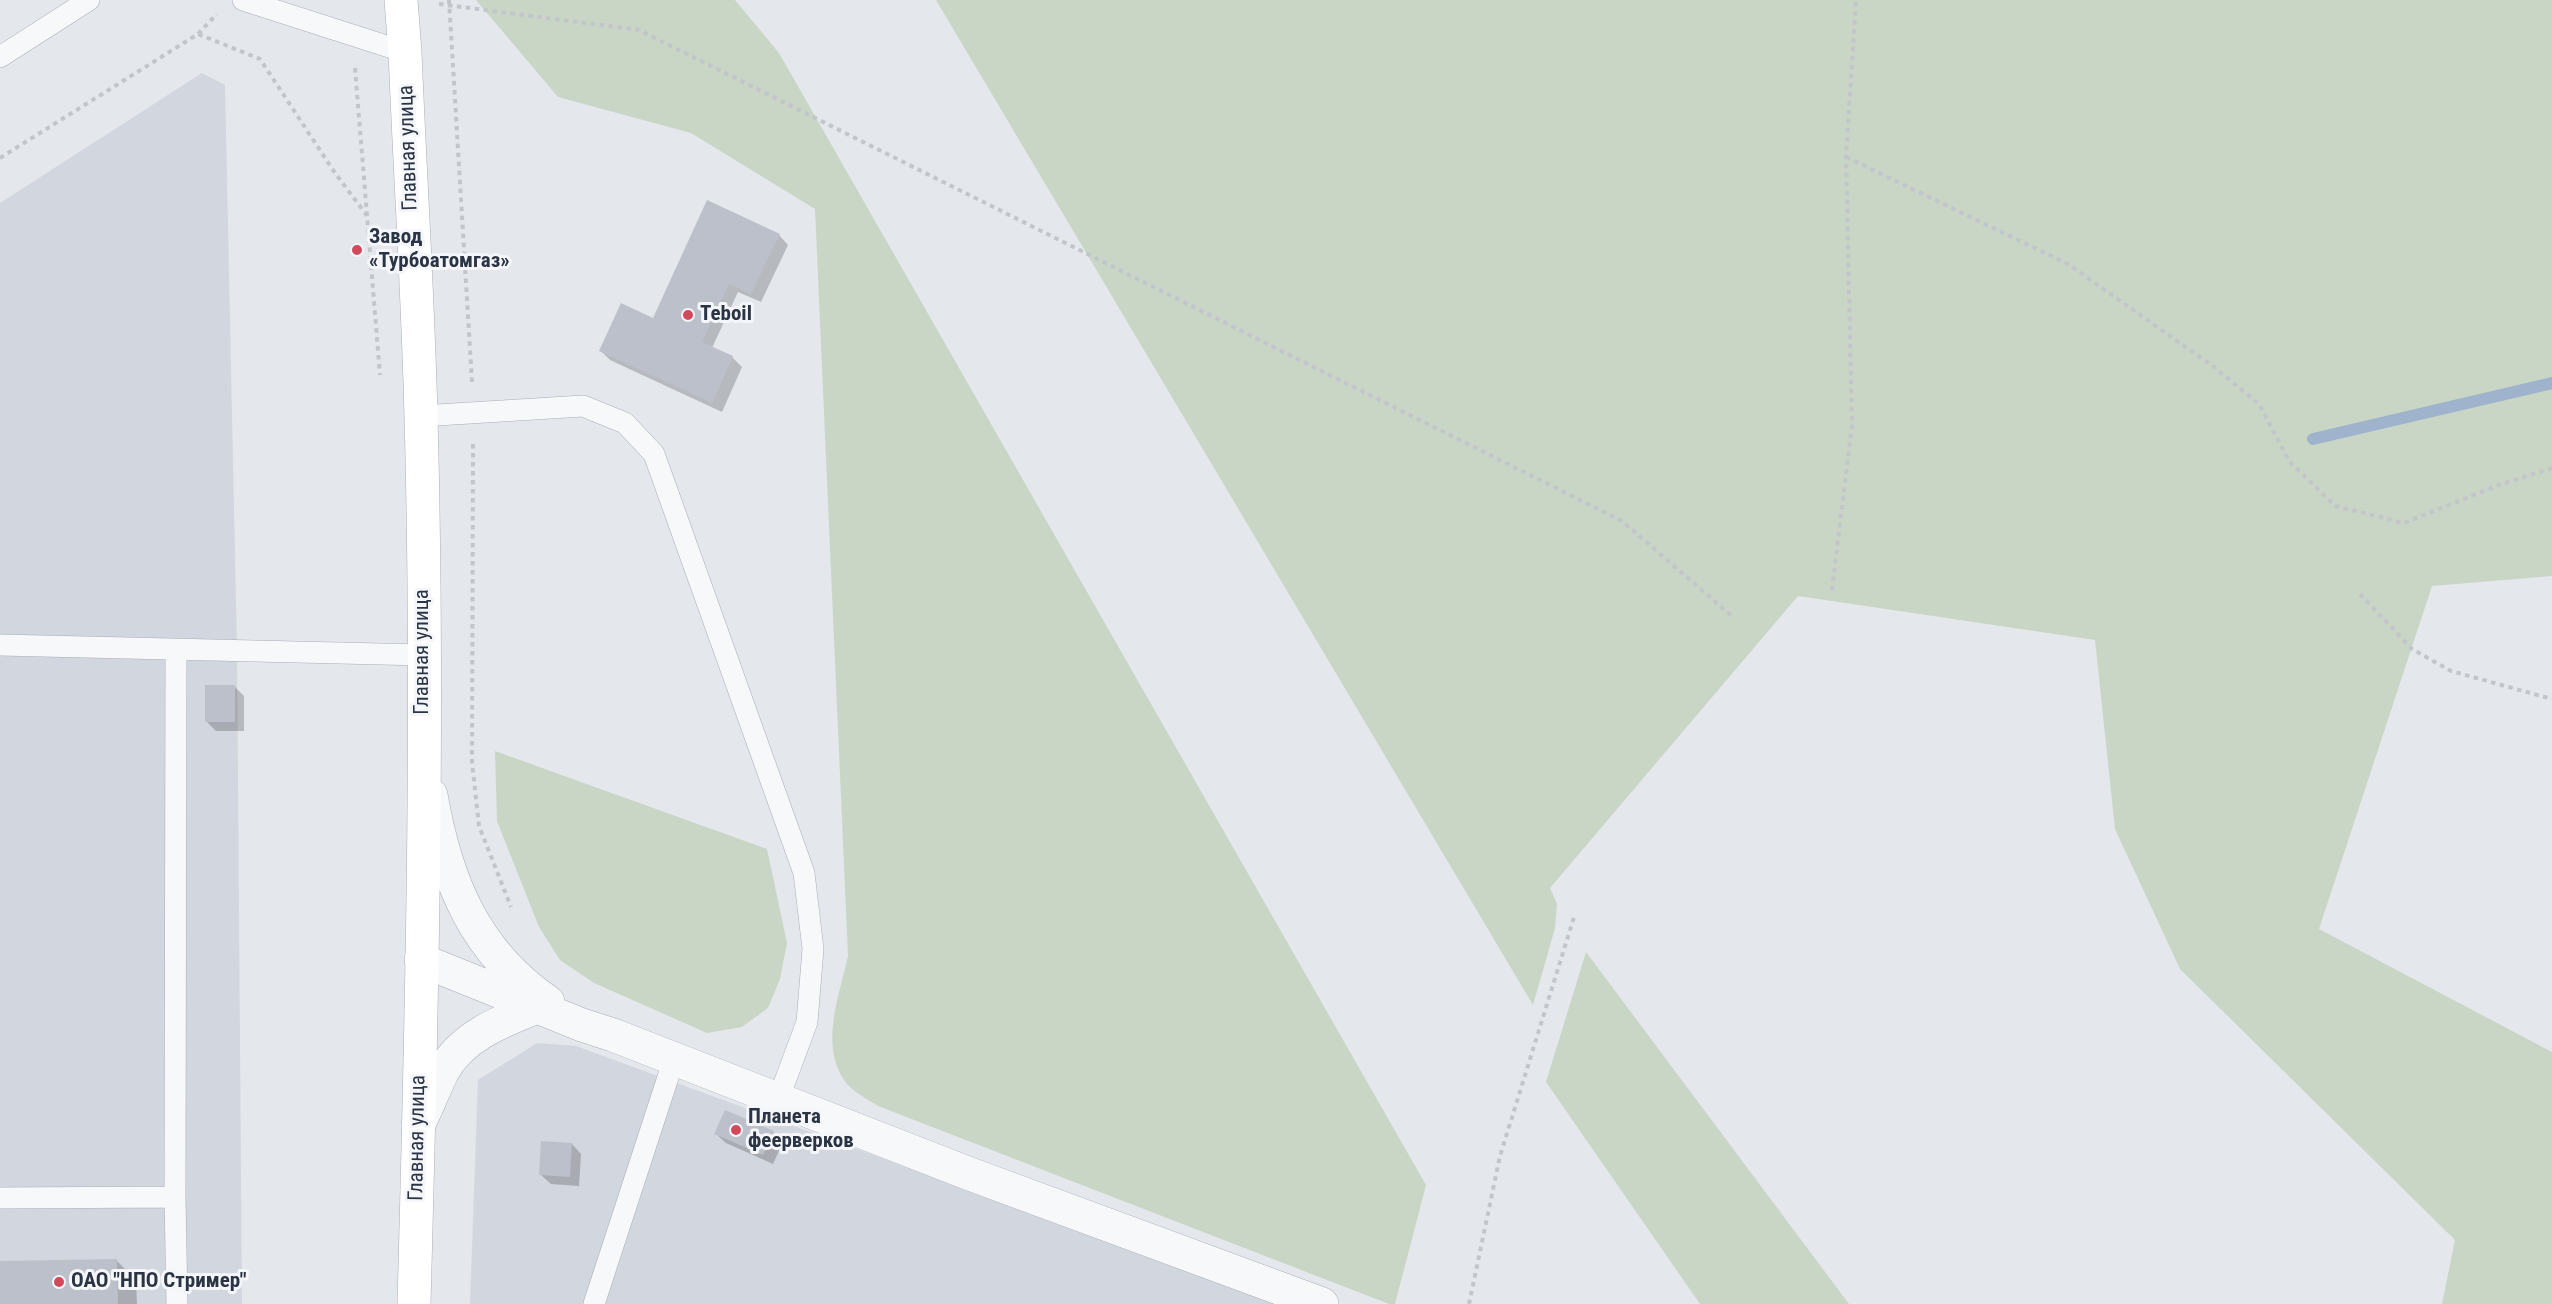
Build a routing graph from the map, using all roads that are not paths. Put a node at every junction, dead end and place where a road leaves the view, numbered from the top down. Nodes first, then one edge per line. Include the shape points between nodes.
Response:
1 (89, 0) edge
2 (243, 0) edge
3 (414, 1) edge
4 (405, 52) junction
5 (0, 57) edge
6 (421, 416) junction
7 (0, 645) edge
8 (176, 650) junction
9 (424, 655) junction
10 (423, 745) junction
11 (422, 960) junction
12 (537, 1007) junction
13 (582, 1025) junction
14 (674, 1059) junction
15 (778, 1100) junction
16 (418, 1126) junction
17 (175, 1197) junction
18 (0, 1198) edge
19 (177, 1304) edge
20 (414, 1304) edge
21 (594, 1304) edge
22 (1322, 1304) edge

1 - 5 lane
2 - 4 lane
3 - 4 main road, Главная улица
4 - 6 main road, Главная улица
6 - 9 main road, Главная улица
6 - 15 lane via 583,406 624,423 654,453 804,873 813,949 807,1022
7 - 8 lane
8 - 9 lane
8 - 17 lane
9 - 10 main road, Главная улица
10 - 11 main road, Главная улица
10 - 13 street via 436,825 449,873 470,921 507,966 541,997
11 - 12 street
11 - 16 main road, Главная улица
12 - 13 street
12 - 16 street via 499,1022 469,1041 444,1069
13 - 14 street
14 - 15 street
14 - 21 lane
15 - 22 street
16 - 20 main road, Главная улица
17 - 18 lane
17 - 19 lane

